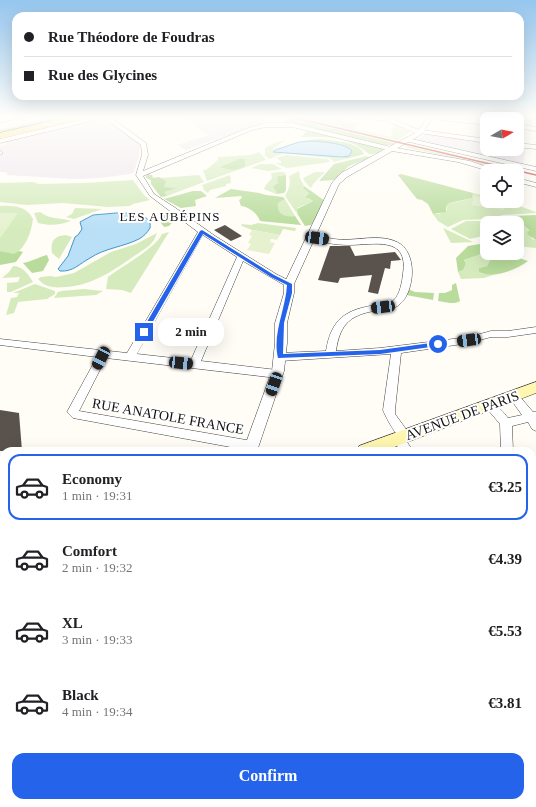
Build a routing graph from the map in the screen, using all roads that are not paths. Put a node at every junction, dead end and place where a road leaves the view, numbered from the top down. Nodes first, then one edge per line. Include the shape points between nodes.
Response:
1 (144, 154) edge
2 (190, 154) edge
3 (383, 154) edge
4 (423, 154) edge
5 (468, 154) edge
6 (480, 166) edge
7 (536, 169) edge
8 (139, 175) junction
9 (524, 182) edge
10 (536, 185) edge
11 (202, 231) junction
12 (310, 237) junction
13 (241, 256) junction
14 (289, 284) junction
15 (536, 330) edge
16 (0, 342) edge
17 (396, 350) junction
18 (103, 354) junction
19 (331, 354) junction
20 (130, 357) junction
21 (280, 357) junction
22 (194, 365) junction
23 (277, 374) junction
24 (536, 387) edge
25 (536, 394) edge
26 (518, 402) junction
27 (495, 411) junction
28 (533, 416) edge
29 (506, 423) junction
30 (536, 426) edge
31 (401, 446) edge
32 (246, 447) edge
33 (251, 447) edge
34 (507, 447) edge

1 - 8 street
2 - 8 street
3 - 12 street via 338,180
4 - 6 street
5 - 7 street
8 - 11 street via 152,195
9 - 10 street
11 - 13 street
11 - 20 street
12 - 14 street
12 - 19 street via 343,242 372,240 394,244 401,249 408,262 400,300 392,305 358,311 342,320 334,333
13 - 14 street
13 - 22 street
14 - 21 street via 281,323
15 - 17 street via 491,334
16 - 18 street
17 - 19 street
17 - 31 street via 389,410
18 - 20 street
18 - 32 street, RUE ANATOLE FRANCE via 73,412 77,415
19 - 21 street
20 - 22 street
21 - 23 street
22 - 23 street
23 - 33 street
24 - 31 main road, AVENUE DE PARIS via 431,427
25 - 26 main road, AVENUE DE PARIS
26 - 27 main road, AVENUE DE PARIS
26 - 28 street
27 - 29 street
27 - 31 main road, AVENUE DE PARIS
28 - 29 street
28 - 30 street
29 - 34 street

